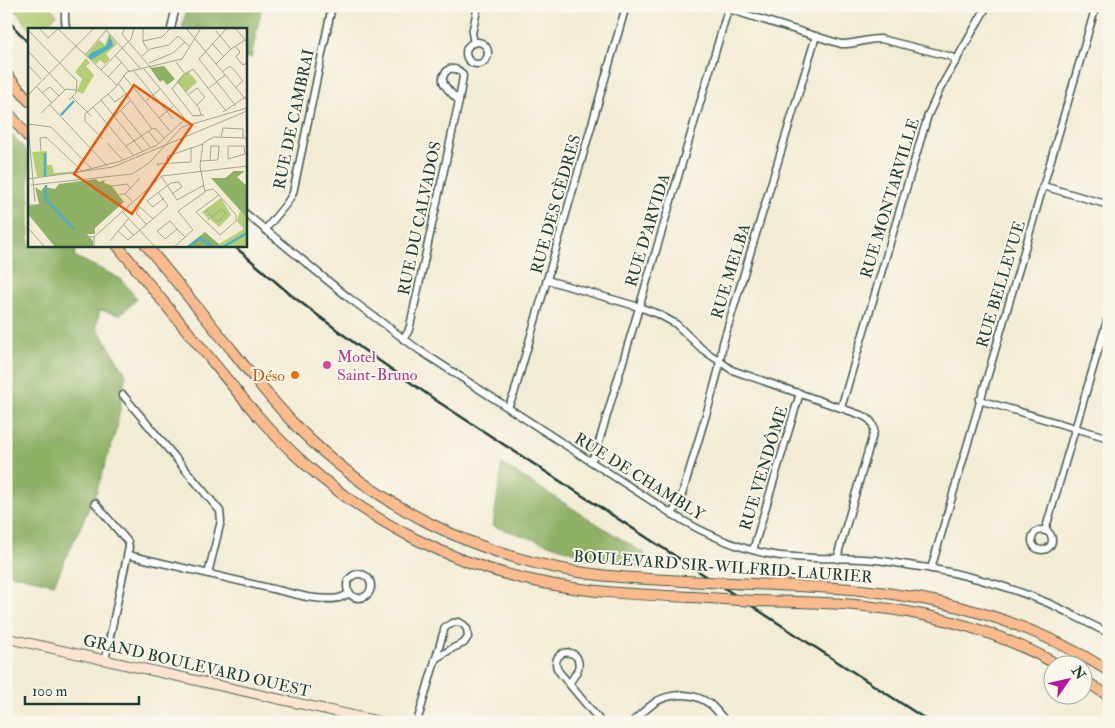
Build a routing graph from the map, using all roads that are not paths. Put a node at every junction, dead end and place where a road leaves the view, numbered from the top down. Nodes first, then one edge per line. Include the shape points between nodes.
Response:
1 (65, 6) edge
2 (176, 6) edge
3 (332, 6) edge
4 (478, 6) edge
5 (626, 6) edge
6 (987, 6) edge
7 (1096, 6) edge
8 (728, 8) edge
9 (66, 28) edge
10 (171, 28) edge
11 (816, 36) junction
12 (474, 43) dead end
13 (957, 60) junction
14 (6, 74) edge
15 (28, 100) edge
16 (459, 101) junction
17 (6, 110) edge
18 (28, 137) edge
19 (1043, 186) junction
20 (1109, 205) edge
21 (246, 214) edge
22 (265, 230) junction
23 (118, 246) edge
24 (147, 246) edge
25 (547, 280) junction
26 (639, 307) junction
27 (1109, 314) edge
28 (403, 339) junction
29 (719, 361) junction
30 (800, 393) junction
31 (123, 395) dead end
32 (979, 400) junction
33 (508, 408) junction
34 (841, 408) junction
35 (1075, 428) junction
36 (1109, 438) edge
37 (591, 461) junction
38 (95, 503) dead end
39 (672, 514) junction
40 (1045, 531) dead end
41 (753, 550) junction
42 (128, 555) junction
43 (838, 559) junction
44 (930, 569) junction
45 (208, 574) junction
46 (350, 593) dead end
47 (1109, 633) edge
48 (6, 638) edge
49 (1042, 657) edge
50 (104, 660) junction
51 (435, 660) junction
52 (1109, 671) edge
53 (569, 684) junction
54 (1092, 685) edge
55 (1109, 696) edge
56 (382, 722) edge
57 (417, 722) edge
58 (601, 722) edge
59 (632, 722) edge
60 (726, 722) edge

1 - 9 street
2 - 10 street
3 - 22 street, RUE DE CAMBRAI via 292,194
4 - 12 street via 472,33
5 - 25 street, RUE DES CÈDRES
6 - 13 street, RUE MONTARVILLE
7 - 19 street, RUE BELLEVUE
8 - 11 street
8 - 26 street, RUE D'ARVIDA
11 - 13 street via 844,44 881,39
11 - 29 street, RUE MELBA
13 - 34 street, RUE MONTARVILLE via 928,115
14 - 15 main road
16 - 16 street, RUE DU CALVADOS via 463,76 460,71 452,69 446,71 442,81
16 - 28 street, RUE DU CALVADOS via 410,326
17 - 18 main road
19 - 20 street
19 - 32 street, RUE BELLEVUE
21 - 22 street, RUE DE CHAMBLY
22 - 28 street, RUE DE CHAMBLY
23 - 49 main road, BOULEVARD SIR-WILFRID-LAURIER, bridge via 220,371 278,438 308,467 351,501 385,522 451,555 526,580 590,590 902,611 986,632
24 - 52 main road, BOULEVARD SIR-WILFRID-LAURIER, bridge via 268,394 328,456 382,496 449,533 524,560 594,574 866,591 940,602 1009,622 1072,650
25 - 26 street
25 - 33 street, RUE DES CÈDRES
26 - 29 street via 676,324
26 - 37 street, RUE D'ARVIDA
27 - 35 street
28 - 33 street, RUE DE CHAMBLY
29 - 30 street via 732,370
29 - 39 street, RUE MELBA via 681,498
30 - 34 street
30 - 41 street, RUE VENDÔME
31 - 45 street via 220,510
32 - 35 street
32 - 44 street, RUE BELLEVUE
33 - 37 street, RUE DE CHAMBLY
34 - 43 street via 868,418 874,429
35 - 36 street
35 - 40 street
37 - 39 street, RUE DE CHAMBLY
38 - 42 street via 128,542
39 - 41 street, RUE DE CHAMBLY via 703,532
41 - 43 street, RUE DE CHAMBLY via 773,555
42 - 45 street
42 - 50 street
43 - 44 street, RUE DE CHAMBLY via 876,560
44 - 47 street, RUE DE CHAMBLY via 1016,591
45 - 46 street via 314,598 336,598
48 - 50 street, GRAND BOULEVARD OUEST
50 - 56 street, GRAND BOULEVARD OUEST
51 - 51 street via 466,641 468,635 464,625 455,622 445,627
51 - 57 street
53 - 53 street via 555,663 560,655 568,652 580,663
53 - 58 street
54 - 55 main road
59 - 60 street via 658,701 680,695 694,696 706,702

